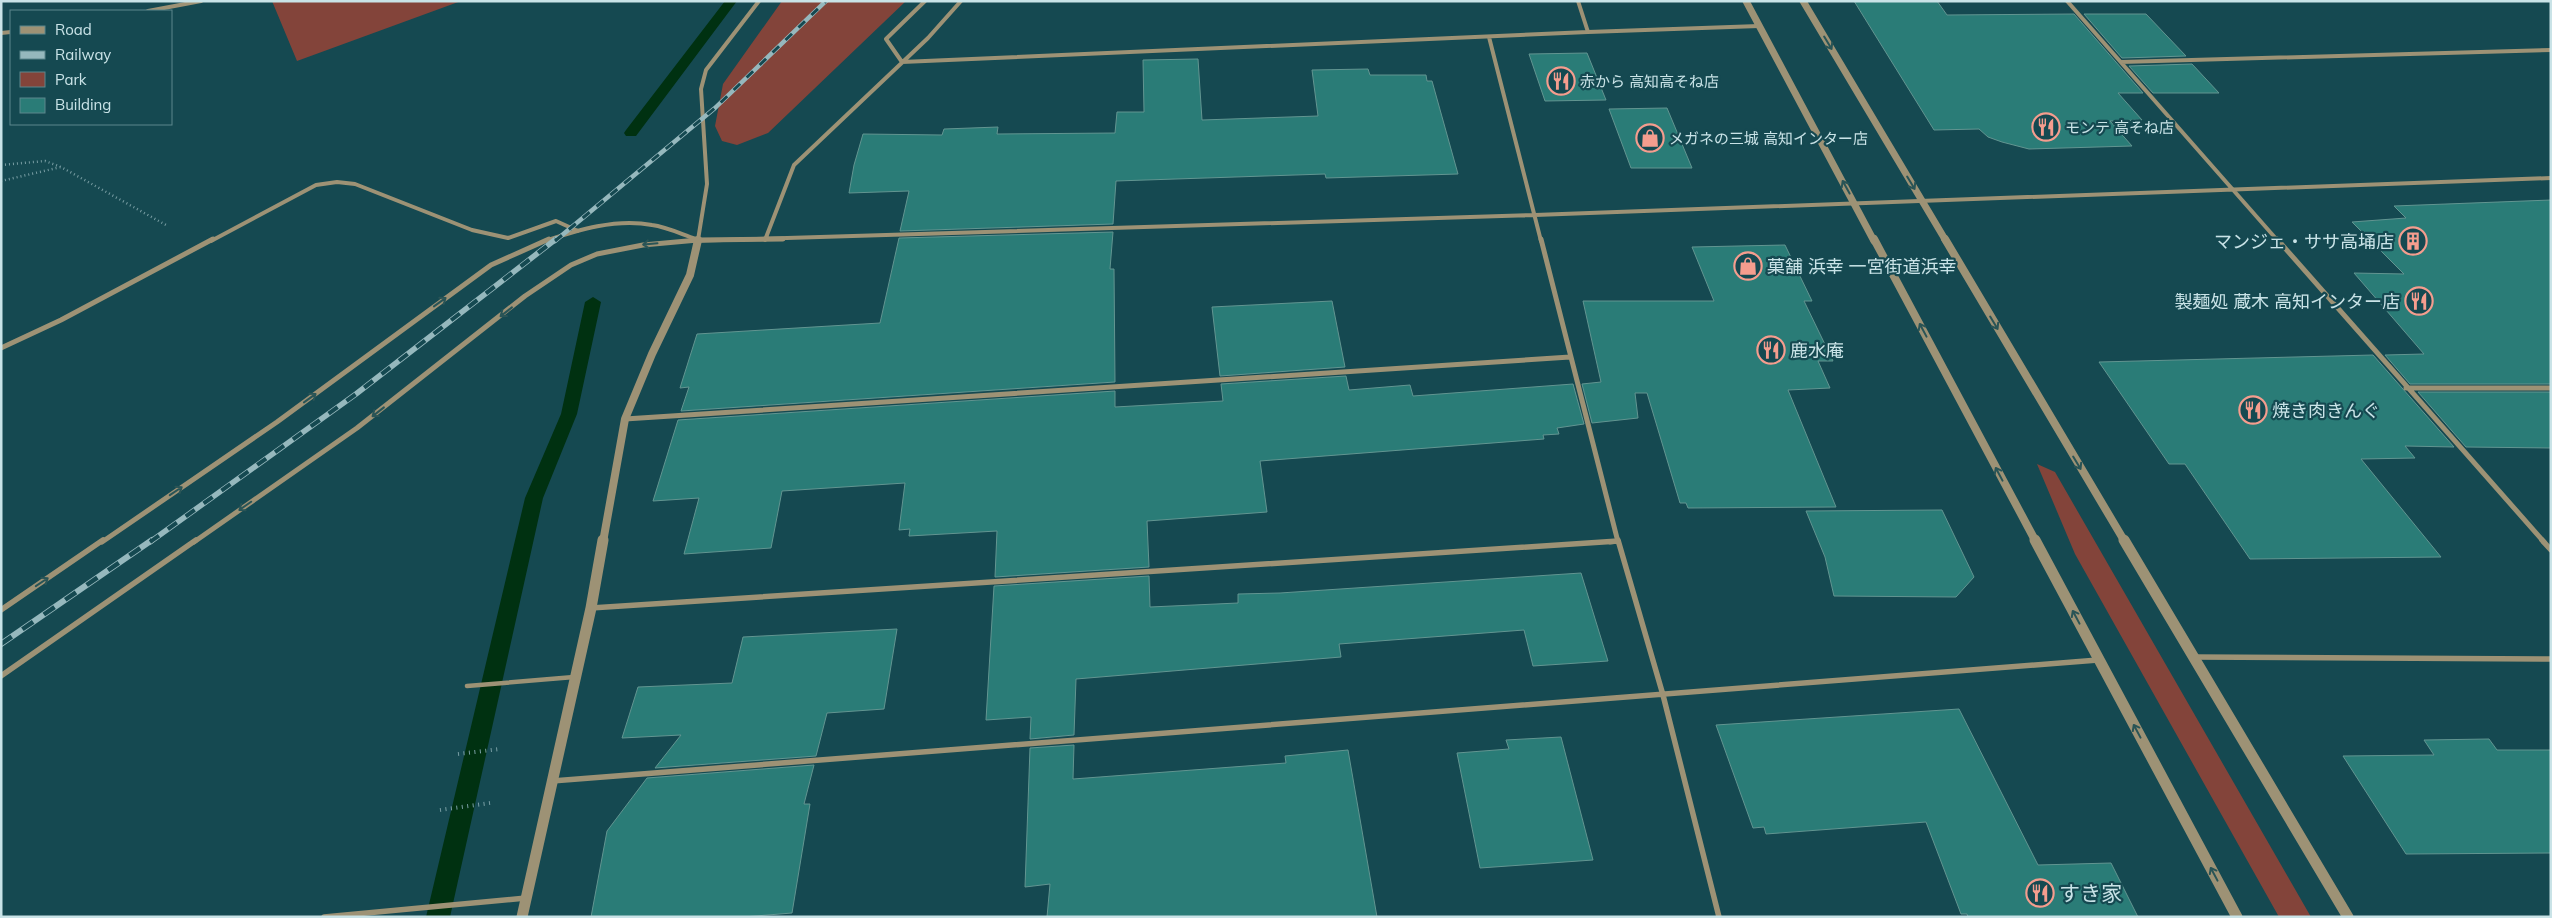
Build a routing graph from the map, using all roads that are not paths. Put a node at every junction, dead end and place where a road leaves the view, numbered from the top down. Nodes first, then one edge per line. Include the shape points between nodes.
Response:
1 (201, 1) edge
2 (759, 1) edge
3 (925, 1) edge
4 (961, 1) edge
5 (1578, 1) edge
6 (1746, 1) edge
7 (1804, 1) edge
8 (2067, 1) edge
9 (153, 10) edge
10 (1759, 26) junction
11 (1588, 32) junction
12 (1489, 37) junction
13 (2551, 50) edge
14 (902, 62) junction
15 (2121, 62) junction
16 (2551, 178) edge
17 (2233, 189) junction
18 (1921, 201) junction
19 (1855, 203) junction
20 (1535, 215) junction
21 (578, 231) junction
22 (698, 240) junction
23 (765, 240) junction
24 (1, 348) edge
25 (1570, 357) junction
26 (2406, 388) junction
27 (2551, 388) edge
28 (625, 419) junction
29 (1618, 541) junction
30 (2551, 550) edge
31 (590, 608) junction
32 (1, 610) edge
33 (2192, 657) junction
34 (2551, 659) edge
35 (2099, 660) junction
36 (1, 676) edge
37 (575, 677) junction
38 (467, 686) dead end
39 (1663, 695) junction
40 (552, 781) junction
41 (526, 898) junction
42 (324, 917) edge
43 (522, 917) edge
44 (1719, 917) edge
45 (2237, 917) edge
46 (2348, 917) edge

1 - 9 street
2 - 22 street via 706,70 701,89 707,184
3 - 14 street via 886,39
4 - 14 street
5 - 11 street
6 - 10 street
7 -> 18 street
8 - 15 street
10 - 11 street
19 -> 10 street
11 - 12 street
12 - 14 street
12 - 20 street
13 - 15 street
14 - 23 street via 794,165
15 - 17 street
16 - 17 street
17 - 18 street
17 - 26 street
18 - 19 street
18 -> 33 street
19 - 20 street
35 -> 19 street
20 - 23 street
20 - 25 street
21 - 22 street via 620,224 648,224
21 - 24 street via 556,221 508,238 472,230 355,184 316,185 61,320
32 -> 21 street via 277,422 490,265 509,254
22 - 23 street
22 - 28 street via 690,275
22 -> 36 street via 629,247 597,254 571,265 525,296 357,428
25 - 28 street
25 - 29 street
26 - 27 street
26 - 30 street
28 - 31 street
29 - 31 street
29 - 39 street
31 - 37 street
33 - 34 street
33 - 46 street
35 - 39 street
45 -> 35 street
37 - 38 lane
37 - 40 street
39 - 40 street
39 - 44 street
40 - 41 street
41 - 42 street
41 - 43 street

